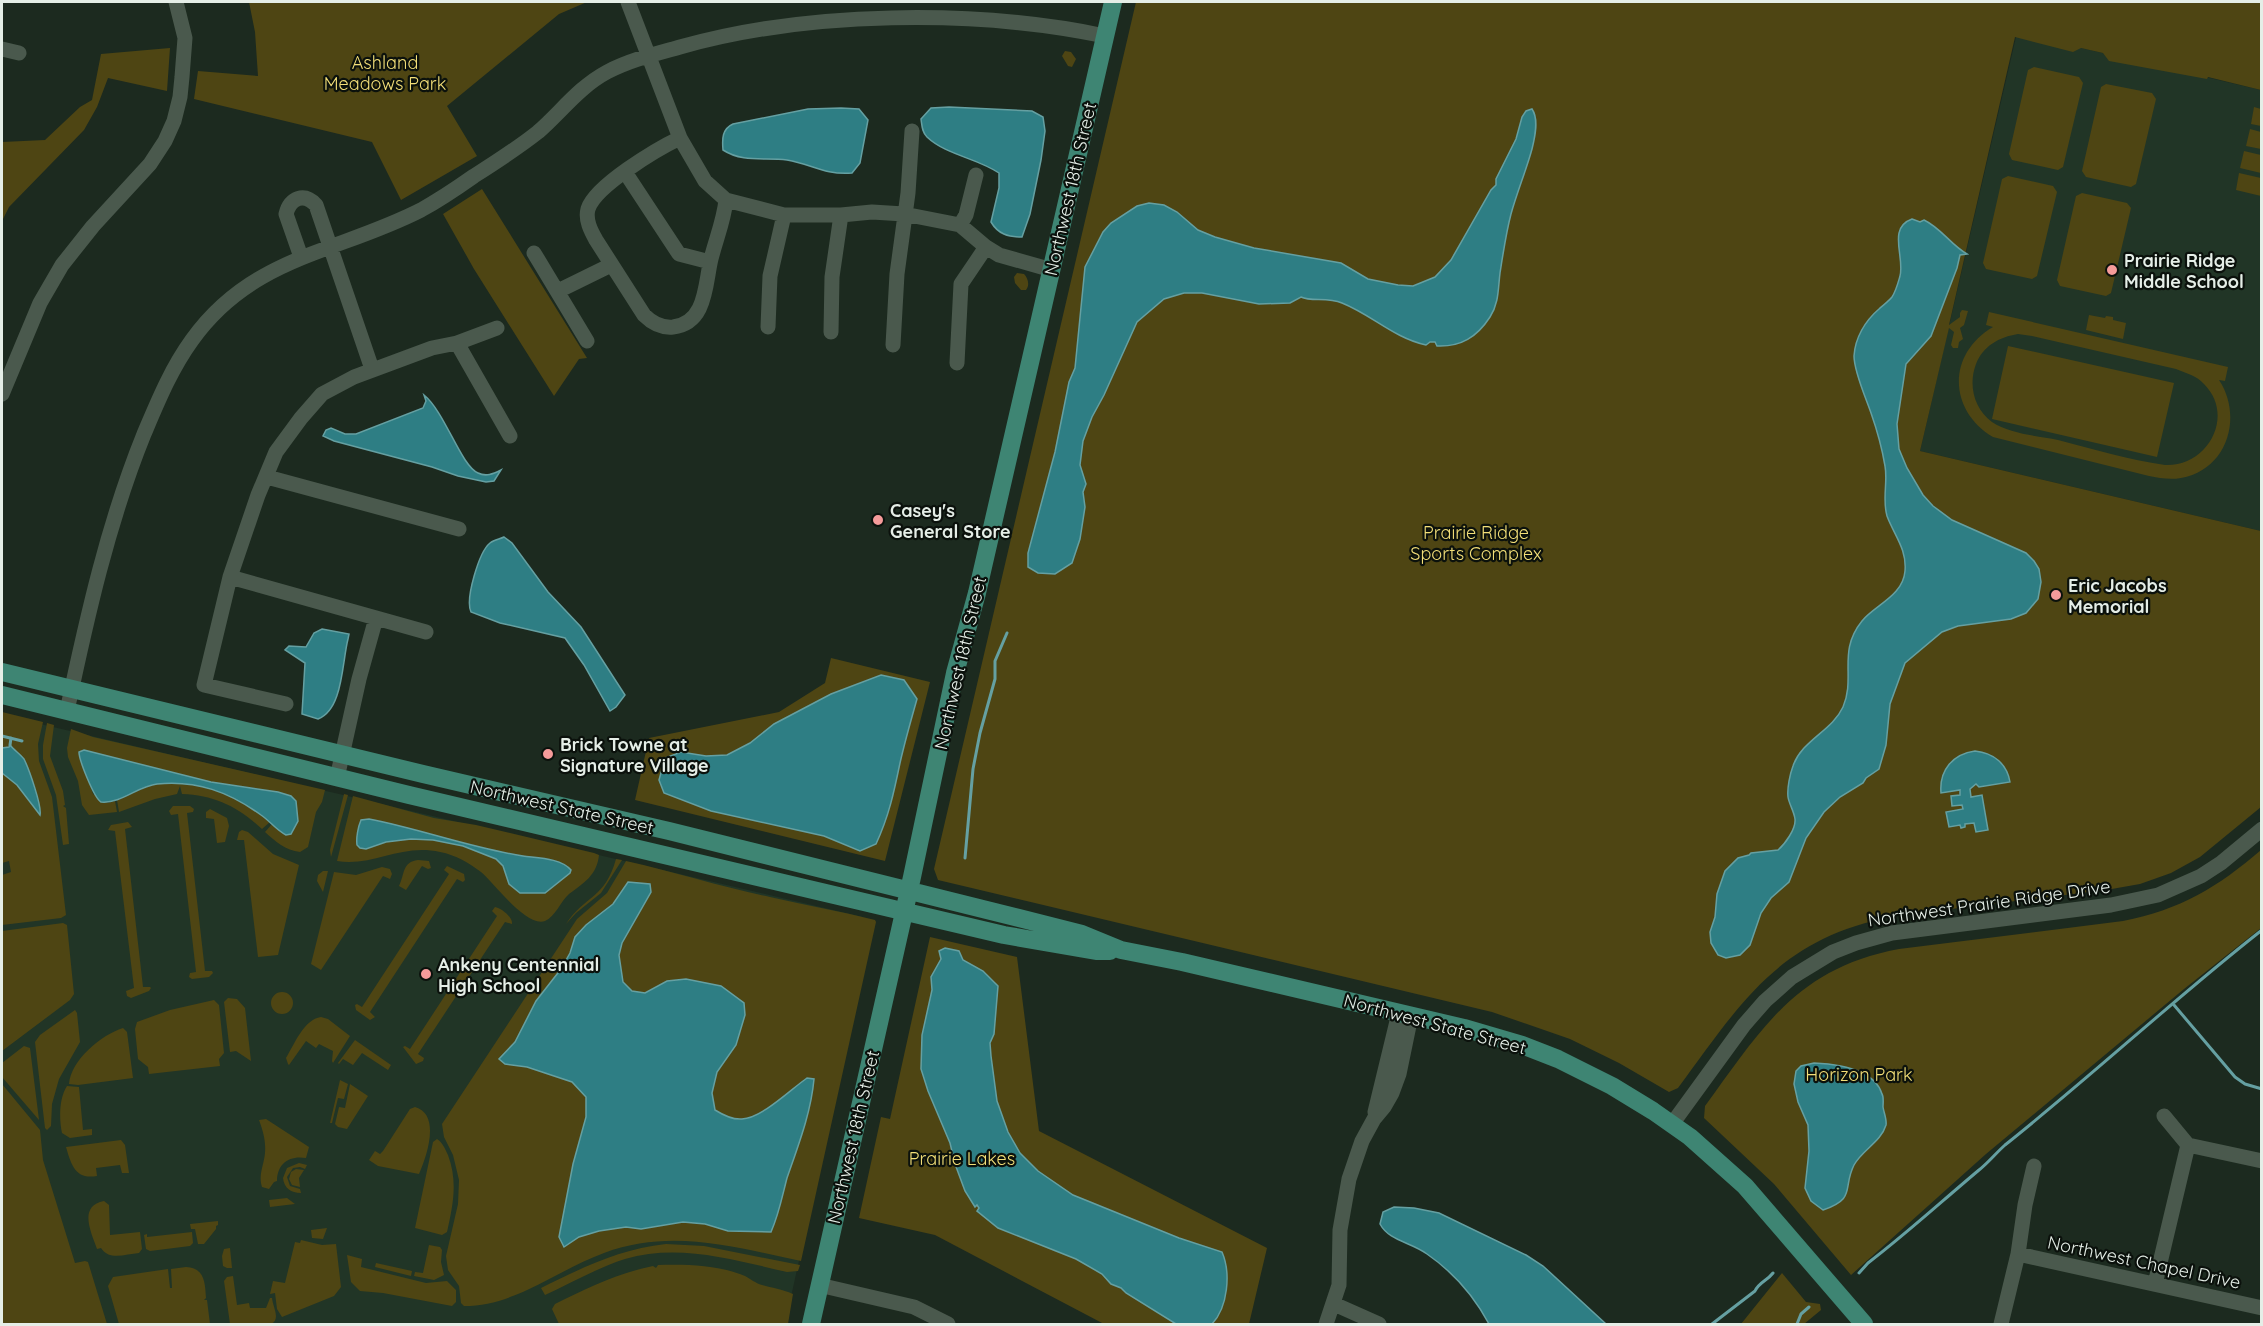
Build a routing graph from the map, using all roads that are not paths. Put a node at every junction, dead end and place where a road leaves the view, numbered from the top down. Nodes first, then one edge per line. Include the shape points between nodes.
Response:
1 (176, 2) edge
2 (628, 2) edge
3 (1113, 2) edge
4 (1106, 36) junction
5 (2, 49) edge
6 (19, 53) dead end
7 (648, 56) junction
8 (912, 131) dead end
9 (680, 138) junction
10 (625, 172) junction
11 (976, 175) dead end
12 (726, 200) junction
13 (904, 214) junction
14 (784, 215) junction
15 (841, 215) junction
16 (960, 225) junction
17 (329, 247) junction
18 (986, 247) junction
19 (534, 253) dead end
20 (301, 256) junction
21 (710, 262) junction
22 (612, 265) junction
23 (1052, 270) junction
24 (558, 291) junction
25 (768, 327) dead end
26 (497, 328) dead end
27 (831, 332) dead end
28 (587, 341) dead end
29 (457, 343) junction
30 (893, 345) dead end
31 (957, 363) dead end
32 (372, 369) junction
33 (2, 394) edge
34 (510, 436) dead end
35 (267, 477) junction
36 (459, 529) dead end
37 (230, 577) junction
38 (376, 618) junction
39 (426, 632) dead end
40 (2, 672) edge
41 (72, 688) junction
42 (2, 695) edge
43 (286, 705) dead end
44 (67, 711) junction
45 (341, 754) junction
46 (337, 778) junction
47 (2262, 829) edge
48 (908, 891) junction
49 (904, 911) junction
50 (1120, 950) junction
51 (1405, 1015) junction
52 (2164, 1116) dead end
53 (1672, 1124) junction
54 (2188, 1145) junction
55 (2262, 1161) edge
56 (2034, 1166) dead end
57 (2018, 1254) junction
58 (2155, 1284) junction
59 (819, 1285) junction
60 (1334, 1304) junction
61 (2262, 1308) edge
62 (811, 1324) edge
63 (948, 1324) edge
64 (1326, 1324) edge
65 (1379, 1324) edge
66 (1864, 1324) edge
67 (2001, 1324) edge

1 - 33 street via 184,38 174,121 150,164 62,266 40,303
2 - 7 street
3 - 4 main road, Northwest 18th Street
4 - 7 street via 1023,23 876,19 753,31
4 - 23 main road, Northwest 18th Street
5 - 6 street
7 - 9 street
7 - 17 street via 624,64 586,86 524,143 420,210
8 - 13 street
9 - 10 street
9 - 12 street via 705,181
10 - 21 street via 679,254
10 - 22 street via 599,192 587,212 589,227
11 - 16 street
12 - 14 street
12 - 21 street
13 - 15 street
13 - 16 street
13 - 30 street
14 - 15 street
14 - 25 street via 770,276
15 - 27 street via 832,277
16 - 18 street
17 - 20 street
17 - 20 street via 316,205 300,197 286,214
17 - 32 street
18 - 23 street via 999,255
18 - 31 street via 961,284
19 - 24 street
20 - 41 street via 264,275 214,314 170,374 129,472 103,554
21 - 22 street via 703,302 695,316 680,326 668,327 644,315
22 - 24 street
23 - 48 main road, Northwest 18th Street
24 - 28 street
26 - 29 street
29 - 32 street
29 - 34 street
32 - 35 street via 322,394 276,452
35 - 36 street
35 - 37 street
37 - 38 street
37 - 43 street via 204,685
38 - 39 street
38 - 45 street
40 - 41 main road, Northwest State Street
41 - 44 street
41 - 45 main road, Northwest State Street
42 - 44 main road, Northwest State Street
44 - 46 main road, Northwest State Street
45 - 46 street
45 - 48 main road, Northwest State Street
46 - 49 main road, Northwest State Street
47 - 53 street, Northwest Prairie Ridge Drive via 2201,876 2158,895 2111,905 1892,933 1833,952 1792,977 1765,1001
48 - 49 main road, Northwest 18th Street
48 - 50 main road, Northwest State Street via 1082,934
49 - 50 main road, Northwest State Street via 1004,935 1096,951
49 - 59 main road, Northwest 18th Street
50 - 51 main road, Northwest State Street
51 - 53 main road, Northwest State Street via 1492,1036 1558,1059 1629,1095
51 - 60 street via 1399,1074 1354,1161 1344,1197 1340,1275
52 - 54 street
53 - 66 main road, Northwest State Street via 1745,1186
54 - 55 street
54 - 58 street
56 - 57 street
57 - 58 street, Northwest Chapel Drive
57 - 67 street
58 - 61 street, Northwest Chapel Drive
59 - 62 main road, Northwest 18th Street
59 - 63 street via 914,1307
60 - 64 street
60 - 65 street

